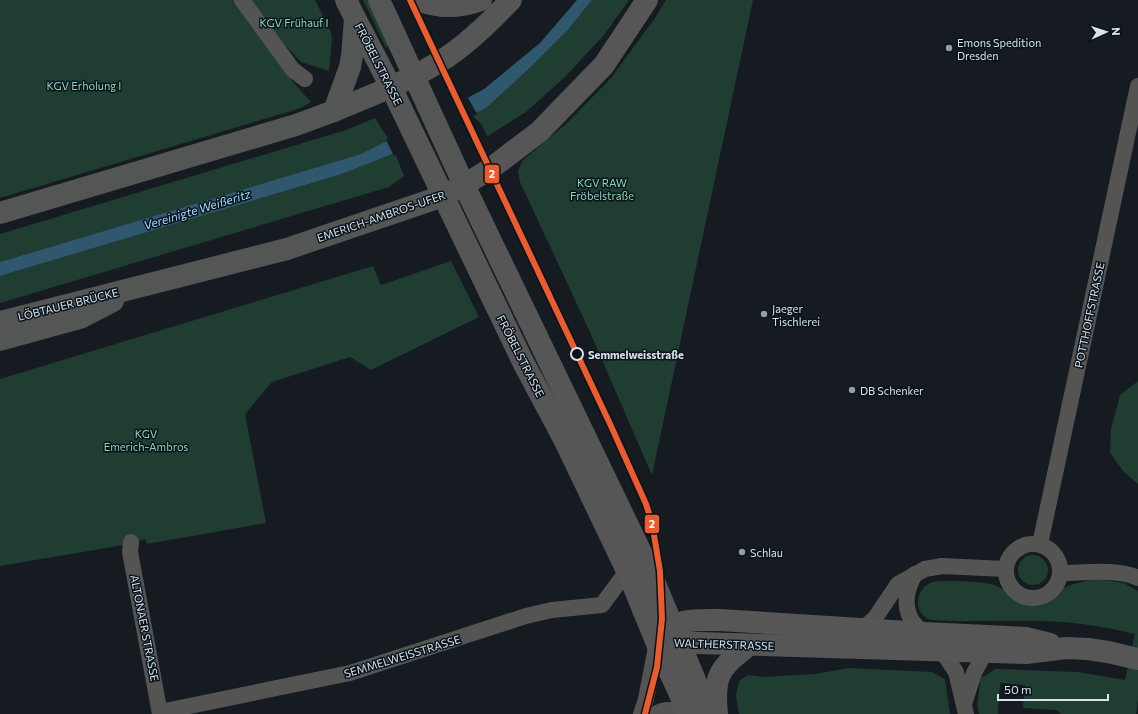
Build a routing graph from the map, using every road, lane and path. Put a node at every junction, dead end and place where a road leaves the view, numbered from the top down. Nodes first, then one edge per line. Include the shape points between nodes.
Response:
1 (242, 0) edge
2 (379, 0) edge
3 (417, 0) edge
4 (481, 0) edge
5 (511, 0) edge
6 (646, 0) edge
7 (351, 9) edge
8 (305, 79) dead end
9 (418, 84) junction
10 (1138, 86) edge
11 (395, 95) junction
12 (334, 111) junction
13 (464, 185) junction
14 (443, 196) junction
15 (0, 213) edge
16 (136, 287) junction
17 (0, 322) edge
18 (0, 340) edge
19 (132, 542) dead end
20 (1040, 544) junction
21 (1005, 569) junction
22 (627, 571) junction
23 (1060, 573) junction
24 (915, 574) junction
25 (1138, 578) edge
26 (862, 630) junction
27 (924, 633) junction
28 (676, 634) junction
29 (657, 642) junction
30 (749, 645) junction
31 (1066, 648) junction
32 (942, 651) junction
33 (985, 653) junction
34 (1134, 658) edge
35 (965, 709) edge
36 (160, 713) edge
37 (641, 714) edge
38 (655, 714) edge
39 (684, 714) edge
40 (689, 714) edge
41 (708, 714) edge
42 (717, 714) edge

1 - 8 street via 293,70
2 - 9 main road, FRÖBELSTRASSE
3 - 4 main road via 436,6 455,6
5 - 9 main road via 470,40 446,57
6 - 13 main road, EMERICH-AMBROS-UFER via 604,66 539,132
7 - 11 main road, FRÖBELSTRASSE
7 - 12 main road via 350,67
9 - 11 main road
9 - 13 main road, FRÖBELSTRASSE
10 - 20 street, POTTHOFFSTRASSE
11 - 12 main road
11 - 14 main road, FRÖBELSTRASSE
12 - 15 main road via 296,125
13 - 14 main road, EMERICH-AMBROS-UFER
13 - 28 main road, FRÖBELSTRASSE via 649,569
14 - 16 main road, EMERICH-AMBROS-UFER via 287,249
14 - 22 main road, FRÖBELSTRASSE
16 - 17 main road, LÖBTAUER BRÜCKE
16 - 18 main road via 80,318
19 - 36 street, ALTONAER STRASSE via 130,552
20 - 21 street via 1030,543 1013,551
20 - 23 street via 1055,555 1060,564
21 - 23 street via 1011,587 1017,593 1036,598 1052,590 1058,582
21 - 24 street via 942,566
22 - 29 main road, FRÖBELSTRASSE
22 - 36 street, SEMMELWEISSTRASSE via 602,605 552,610 526,616 350,673
23 - 25 street via 1115,572
24 - 26 street via 898,584 875,618
24 - 27 street via 906,599 912,620
26 - 27 main road, WALTHERSTRASSE
26 - 28 main road, WALTHERSTRASSE via 695,620
27 - 31 main road, WALTHERSTRASSE via 1026,638
28 - 29 main road, WALTHERSTRASSE
28 - 30 main road, WALTHERSTRASSE
28 - 41 main road, FRÖBELSTRASSE
29 - 37 street
29 - 40 main road, FRÖBELSTRASSE
30 - 32 main road, WALTHERSTRASSE
30 - 42 main road via 730,660 720,673 716,698
31 - 33 main road, WALTHERSTRASSE via 1026,653
31 - 34 main road, WALTHERSTRASSE via 1108,652
32 - 33 main road, WALTHERSTRASSE
32 - 35 street via 956,672
33 - 35 street via 974,673
38 - 39 street via 665,709

